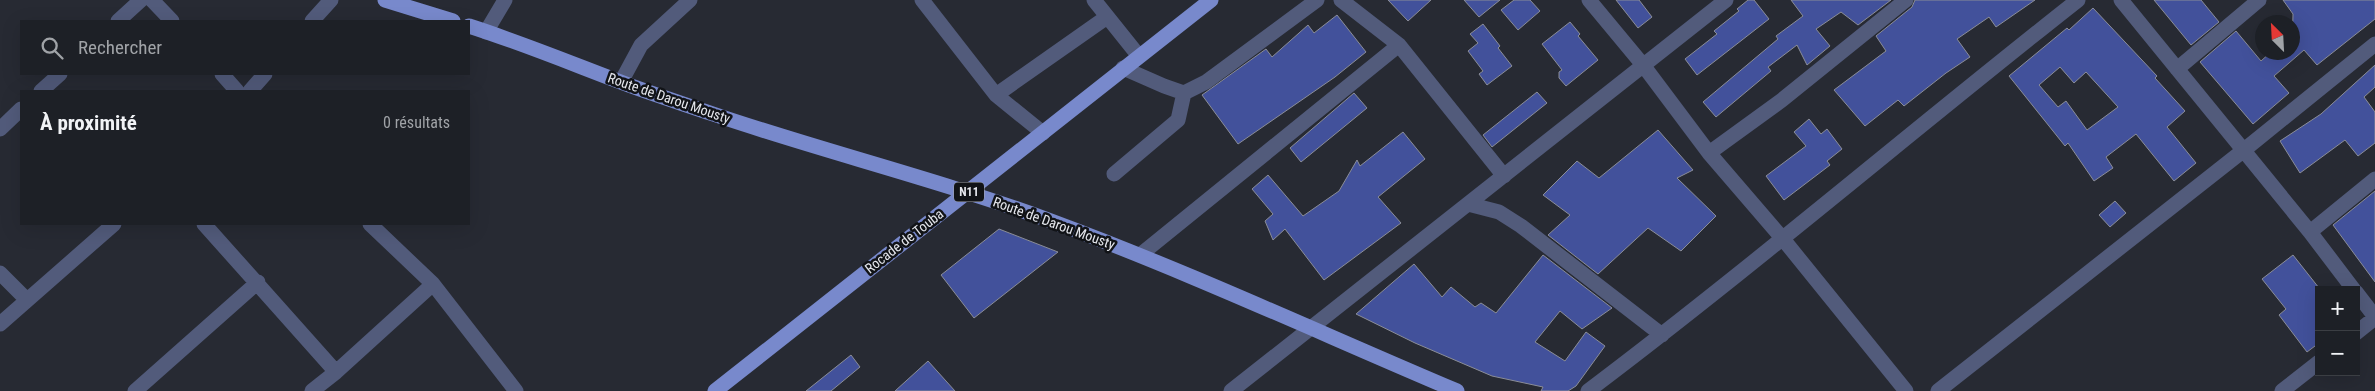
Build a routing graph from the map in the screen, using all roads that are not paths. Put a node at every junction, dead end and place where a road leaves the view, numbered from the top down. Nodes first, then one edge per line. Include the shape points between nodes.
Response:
1 (141, 0) edge
2 (152, 0) edge
3 (332, 0) edge
4 (385, 0) edge
5 (505, 0) edge
6 (690, 0) edge
7 (922, 0) edge
8 (1094, 0) edge
9 (1211, 0) edge
10 (1317, 0) edge
11 (1341, 0) edge
12 (1589, 0) edge
13 (1726, 0) edge
14 (1906, 0) edge
15 (2078, 0) edge
16 (2121, 0) edge
17 (2259, 0) edge
18 (1107, 17) junction
19 (119, 20) edge
20 (171, 20) edge
21 (313, 20) edge
22 (450, 20) edge
23 (470, 26) edge
24 (486, 32) junction
25 (2375, 44) edge
26 (1399, 45) junction
27 (1138, 56) junction
28 (1643, 65) junction
29 (1124, 68) junction
30 (2177, 69) junction
31 (59, 75) edge
32 (223, 75) edge
33 (264, 75) edge
34 (621, 82) junction
35 (42, 90) edge
36 (236, 90) edge
37 (251, 90) edge
38 (1184, 93) junction
39 (996, 95) junction
40 (20, 110) edge
41 (0, 128) edge
42 (1043, 133) junction
43 (2244, 150) junction
44 (1709, 153) junction
45 (1114, 174) dead end
46 (1504, 176) junction
47 (2375, 179) edge
48 (968, 191) junction
49 (1468, 204) junction
50 (113, 225) edge
51 (205, 225) edge
52 (371, 225) edge
53 (2310, 232) junction
54 (1783, 239) junction
55 (1140, 255) junction
56 (0, 273) edge
57 (258, 282) junction
58 (433, 284) junction
59 (2351, 286) edge
60 (2360, 298) edge
61 (28, 300) junction
62 (2375, 317) edge
63 (0, 324) edge
64 (1312, 327) junction
65 (2358, 331) edge
66 (1662, 334) junction
67 (2315, 365) edge
68 (336, 372) junction
69 (135, 391) edge
70 (312, 391) edge
71 (516, 391) edge
72 (715, 391) edge
73 (1232, 391) edge
74 (1457, 391) edge
75 (1588, 391) edge
76 (1906, 391) edge
77 (1938, 391) edge
78 (2282, 391) edge

1 - 19 street
2 - 20 street
3 - 21 street
4 - 22 main road
5 - 24 street
6 - 34 street via 641,45
7 - 39 street
8 - 18 street
9 - 27 main road, Rocade de Touba
10 - 38 street via 1206,82
11 - 26 street
12 - 28 street
13 - 28 street
14 - 44 street via 1782,100
15 - 54 street
16 - 30 street
17 - 30 street
18 - 27 street
18 - 39 street
23 - 24 main road, Route de Darou Mousty / N11
24 - 34 main road, Route de Darou Mousty / N11
25 - 43 street
26 - 46 street
26 - 55 street
27 - 29 main road, Rocade de Touba
28 - 44 street
28 - 46 street
29 - 38 street
29 - 42 main road, Rocade de Touba
30 - 43 street
31 - 35 street
32 - 36 street
33 - 37 street
34 - 48 main road, Route de Darou Mousty / N11 via 839,155
38 - 45 street via 1178,120
39 - 42 street
40 - 41 street
42 - 48 main road, Rocade de Touba
43 - 53 street
43 - 77 street
44 - 54 street
46 - 49 street
47 - 53 street
48 - 55 main road, Route de Darou Mousty / N11
48 - 72 main road, Rocade de Touba
49 - 64 street
49 - 66 street via 1500,212 1521,226
50 - 61 street
51 - 57 street
52 - 58 street
53 - 59 street
54 - 66 street
54 - 76 street
55 - 64 main road, Route de Darou Mousty / N11
56 - 61 street
57 - 68 street
57 - 69 street
58 - 68 street
58 - 71 street
60 - 62 street
61 - 63 street
62 - 65 street
64 - 73 street
64 - 74 main road, Route de Darou Mousty / N11
66 - 75 street
67 - 78 street
68 - 70 street

